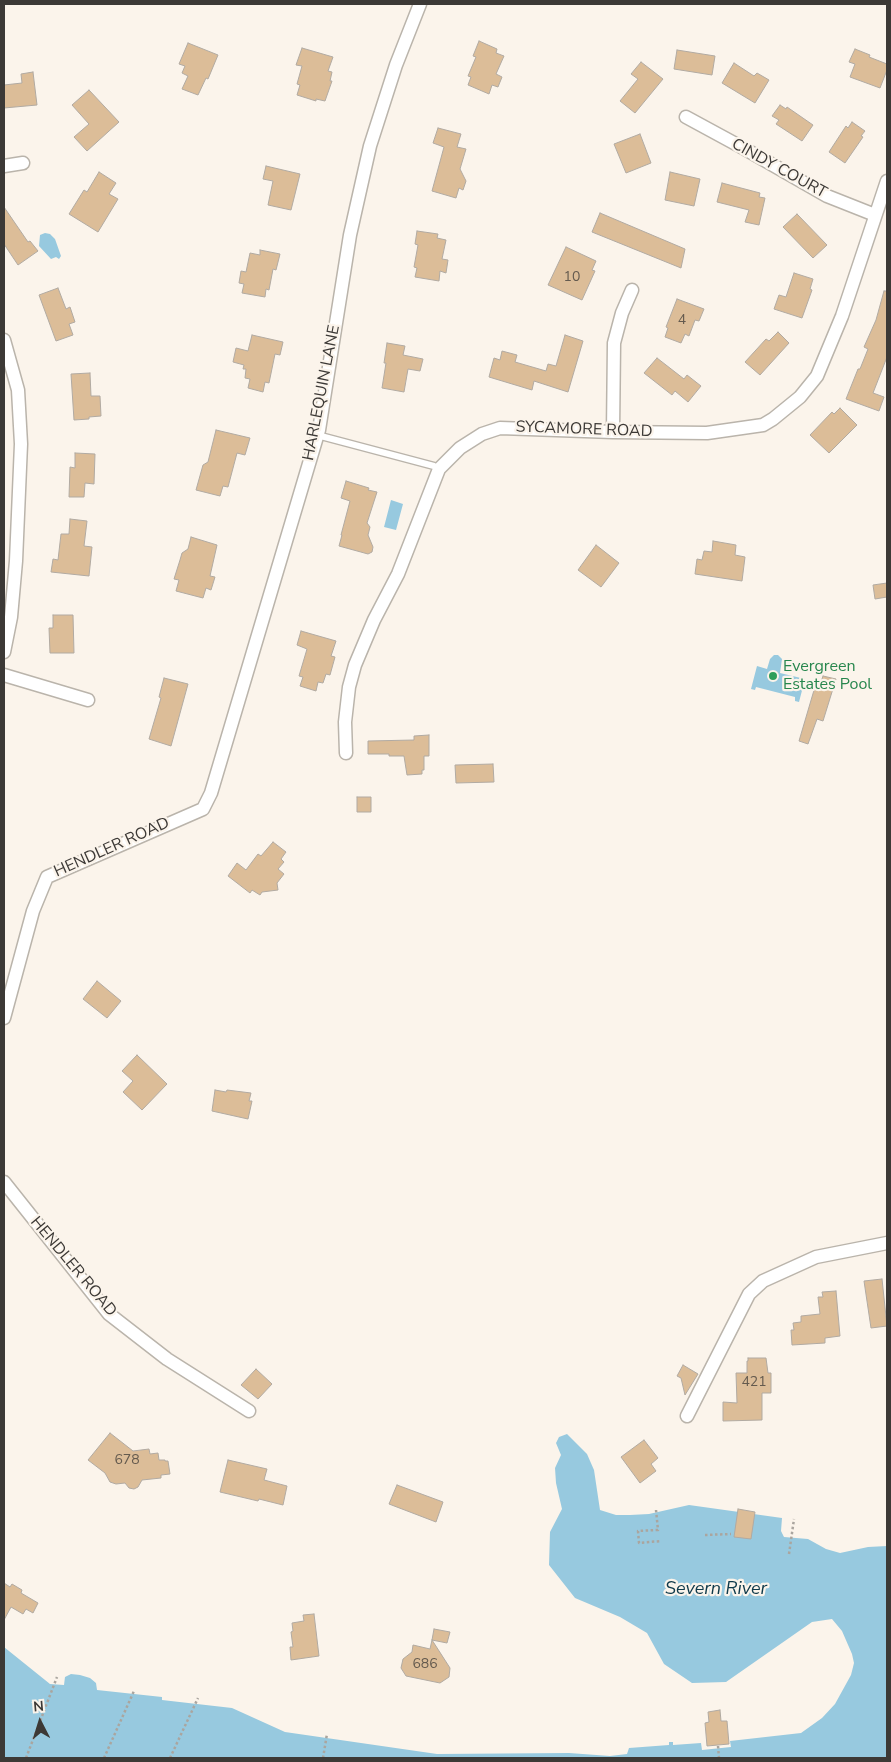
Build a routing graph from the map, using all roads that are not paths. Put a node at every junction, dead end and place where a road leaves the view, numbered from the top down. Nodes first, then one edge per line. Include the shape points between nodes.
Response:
1 (420, 4) edge
2 (686, 117) dead end
3 (23, 163) dead end
4 (4, 166) edge
5 (887, 181) edge
6 (875, 215) junction
7 (632, 290) dead end
8 (4, 340) edge
9 (613, 432) junction
10 (317, 436) junction
11 (439, 469) junction
12 (4, 652) edge
13 (4, 676) edge
14 (88, 700) dead end
15 (346, 753) dead end
16 (203, 809) joint
17 (4, 1018) edge
18 (4, 1182) edge
19 (887, 1243) edge
20 (249, 1411) dead end
21 (688, 1416) dead end

1 - 10 street, HARLEQUIN LANE via 370,146 350,234
2 - 6 street, CINDY COURT via 827,196
3 - 4 street
5 - 6 street, SYCAMORE ROAD
6 - 9 street, SYCAMORE ROAD via 817,376 800,397 763,424 707,433
7 - 9 street via 614,343
8 - 12 street via 18,390 21,444 16,560
9 - 11 street, SYCAMORE ROAD via 500,428 482,434 460,448
10 - 11 lane
10 - 16 street, HARLEQUIN LANE via 211,793
11 - 15 street, SYCAMORE ROAD via 398,574 354,665 345,722
13 - 14 street
16 - 17 street, HENDLER ROAD via 47,877 33,911
18 - 20 street, HENDLER ROAD via 109,1314 168,1359
19 - 21 street via 816,1257 763,1281 749,1294

